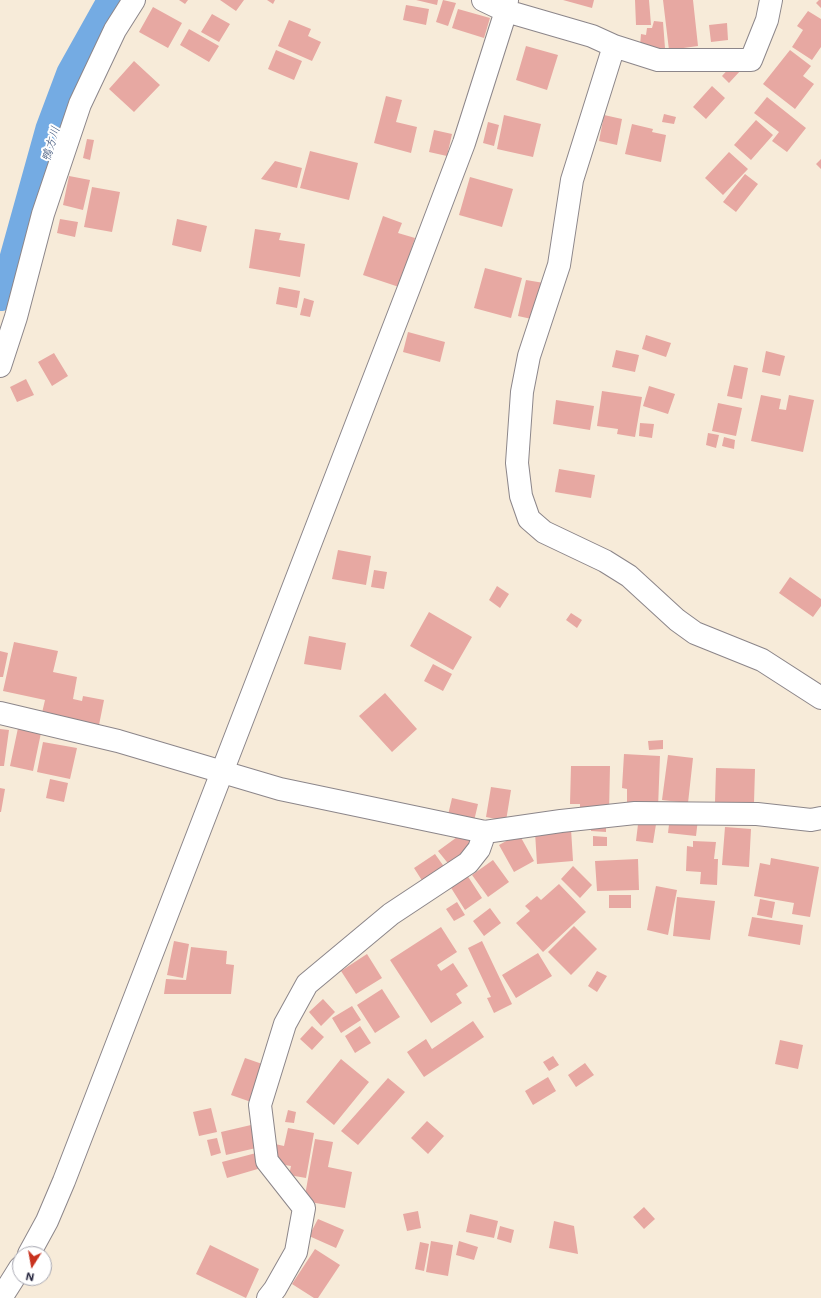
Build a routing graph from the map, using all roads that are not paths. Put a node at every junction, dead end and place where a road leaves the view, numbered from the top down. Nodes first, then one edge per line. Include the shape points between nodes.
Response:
1 (134, 0) edge
2 (483, 0) edge
3 (771, 0) edge
4 (507, 5) edge
5 (614, 46) junction
6 (0, 366) edge
7 (821, 698) edge
8 (0, 713) edge
9 (222, 773) junction
10 (821, 818) edge
11 (485, 832) junction
12 (33, 1246) edge
13 (12, 1281) edge
14 (1, 1298) edge
15 (268, 1298) edge

1 - 6 street via 116,30 80,104 43,214 16,317
2 - 4 street
3 - 5 street via 767,20 751,60 658,60
4 - 5 street
4 - 9 street via 461,150
5 - 7 street via 572,180 559,265 529,356 522,392 518,463 521,496 529,519 544,532 605,561 629,576 695,633 762,660
8 - 9 street via 118,741
9 - 11 street via 280,789
9 - 12 street via 64,1181
10 - 11 street via 811,820 757,814 635,813
11 - 15 street via 479,849 468,863 391,914 308,984 285,1024 260,1105 266,1162 304,1208 296,1252
13 - 14 street

